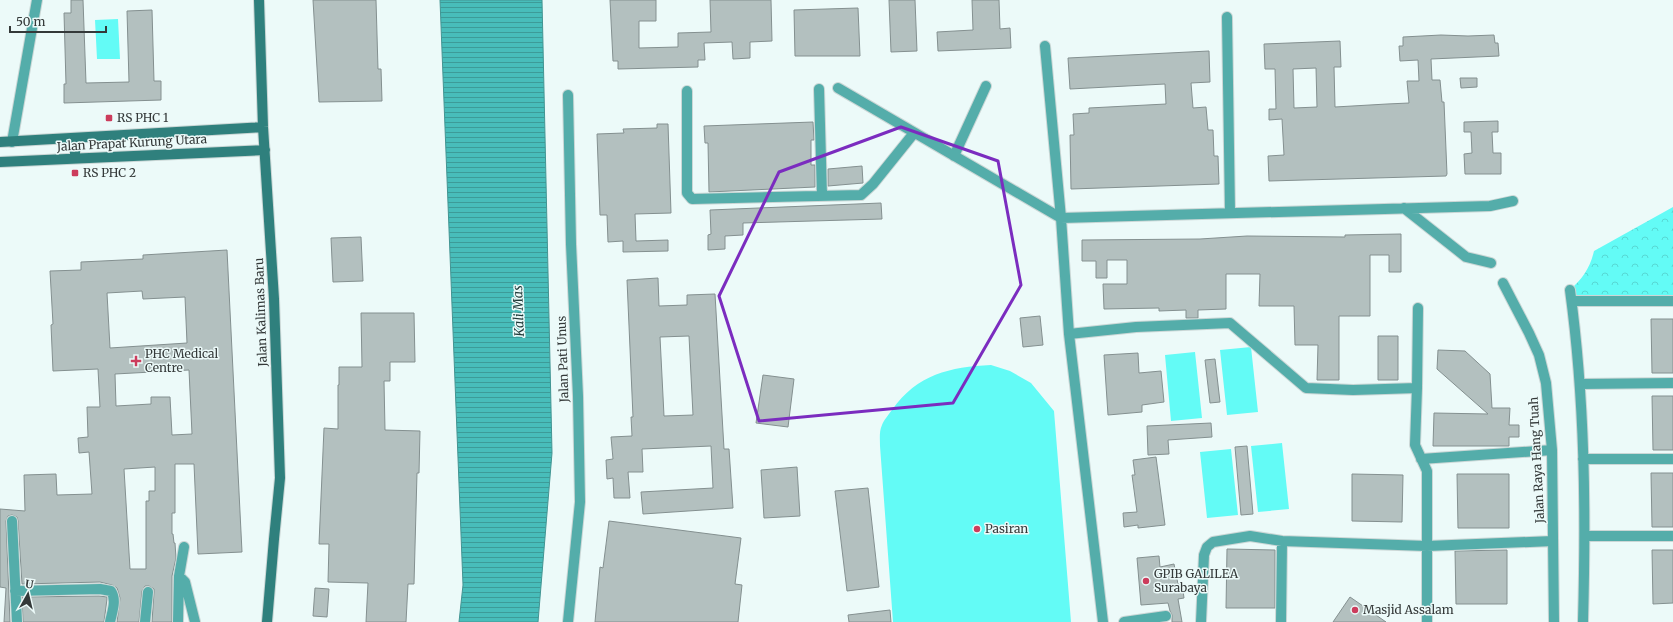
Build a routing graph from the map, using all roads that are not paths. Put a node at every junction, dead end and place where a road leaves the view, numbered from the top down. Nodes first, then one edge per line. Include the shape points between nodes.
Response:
1 (37, 0) edge
2 (259, 0) edge
3 (1227, 17) dead end
4 (1046, 46) dead end
5 (986, 86) dead end
6 (838, 88) dead end
7 (819, 89) dead end
8 (687, 91) dead end
9 (568, 95) dead end
10 (263, 127) junction
11 (914, 132) junction
12 (75, 138) junction
13 (0, 142) edge
14 (12, 142) junction
15 (265, 150) junction
16 (954, 156) junction
17 (74, 158) junction
18 (0, 162) edge
19 (822, 196) junction
20 (1513, 201) dead end
21 (1404, 208) junction
22 (1230, 213) junction
23 (1061, 218) junction
24 (1491, 263) dead end
25 (1503, 283) dead end
26 (1570, 290) dead end
27 (1572, 301) junction
28 (1673, 301) edge
29 (1418, 308) dead end
30 (1069, 334) junction
31 (1673, 383) edge
32 (1580, 384) junction
33 (1417, 388) junction
34 (1552, 450) junction
35 (1421, 459) junction
36 (1583, 459) junction
37 (1673, 459) edge
38 (12, 521) dead end
39 (1585, 536) junction
40 (1673, 536) edge
41 (1282, 541) junction
42 (1553, 541) junction
43 (1427, 546) junction
44 (184, 548) dead end
45 (179, 576) junction
46 (15, 591) junction
47 (148, 592) dead end
48 (1166, 616) dead end
49 (17, 622) edge
50 (110, 622) edge
51 (145, 622) edge
52 (178, 622) edge
53 (195, 622) edge
54 (267, 622) edge
55 (568, 622) edge
56 (1103, 622) edge
57 (1124, 622) edge
58 (1201, 622) edge
59 (1281, 622) edge
60 (1427, 622) edge
61 (1554, 622) edge
62 (1583, 622) edge

1 - 14 street
2 - 10 street, Jalan Kalimas Baru
3 - 22 street
4 - 23 street
5 - 16 street
6 - 11 street
7 - 19 street
8 - 19 street via 687,193 692,199
9 - 55 street, Jalan Pati Unus via 580,502
10 - 12 street, Jalan Prapat Kurung Utara
10 - 15 street, Jalan Kalimas Baru
11 - 16 street
11 - 19 street via 873,184 861,195
12 - 14 street, Jalan Prapat Kurung Utara
12 - 17 street
13 - 14 street, Jalan Prapat Kurung Utara
15 - 17 street, Jalan Prapat Kurung Utara
15 - 54 street, Jalan Kalimas Baru via 274,298 280,478
16 - 23 street
17 - 18 street, Jalan Prapat Kurung Utara
20 - 21 street via 1490,206
21 - 22 street
21 - 24 street via 1466,257
22 - 23 street
23 - 30 street
25 - 34 street, Jalan Raya Hang Tuah via 1538,355 1546,383
26 - 27 street
27 - 28 street
27 - 32 street
29 - 33 street
30 - 33 street via 1136,327 1230,323 1306,388
30 - 56 street
31 - 32 street
32 - 36 street
33 - 35 street via 1415,445
34 - 35 street
34 - 42 street, Jalan Raya Hang Tuah
35 - 43 street via 1426,471
36 - 37 street
36 - 39 street
38 - 46 street
39 - 40 street
39 - 62 street
41 - 43 street
41 - 58 street via 1250,536 1213,542 1207,547 1202,576
41 - 59 street
42 - 43 street
42 - 61 street, Jalan Raya Hang Tuah
43 - 60 street
44 - 45 street
45 - 52 street
45 - 53 street via 185,582
46 - 49 street
46 - 50 street via 111,591 114,601
47 - 51 street
48 - 57 street

